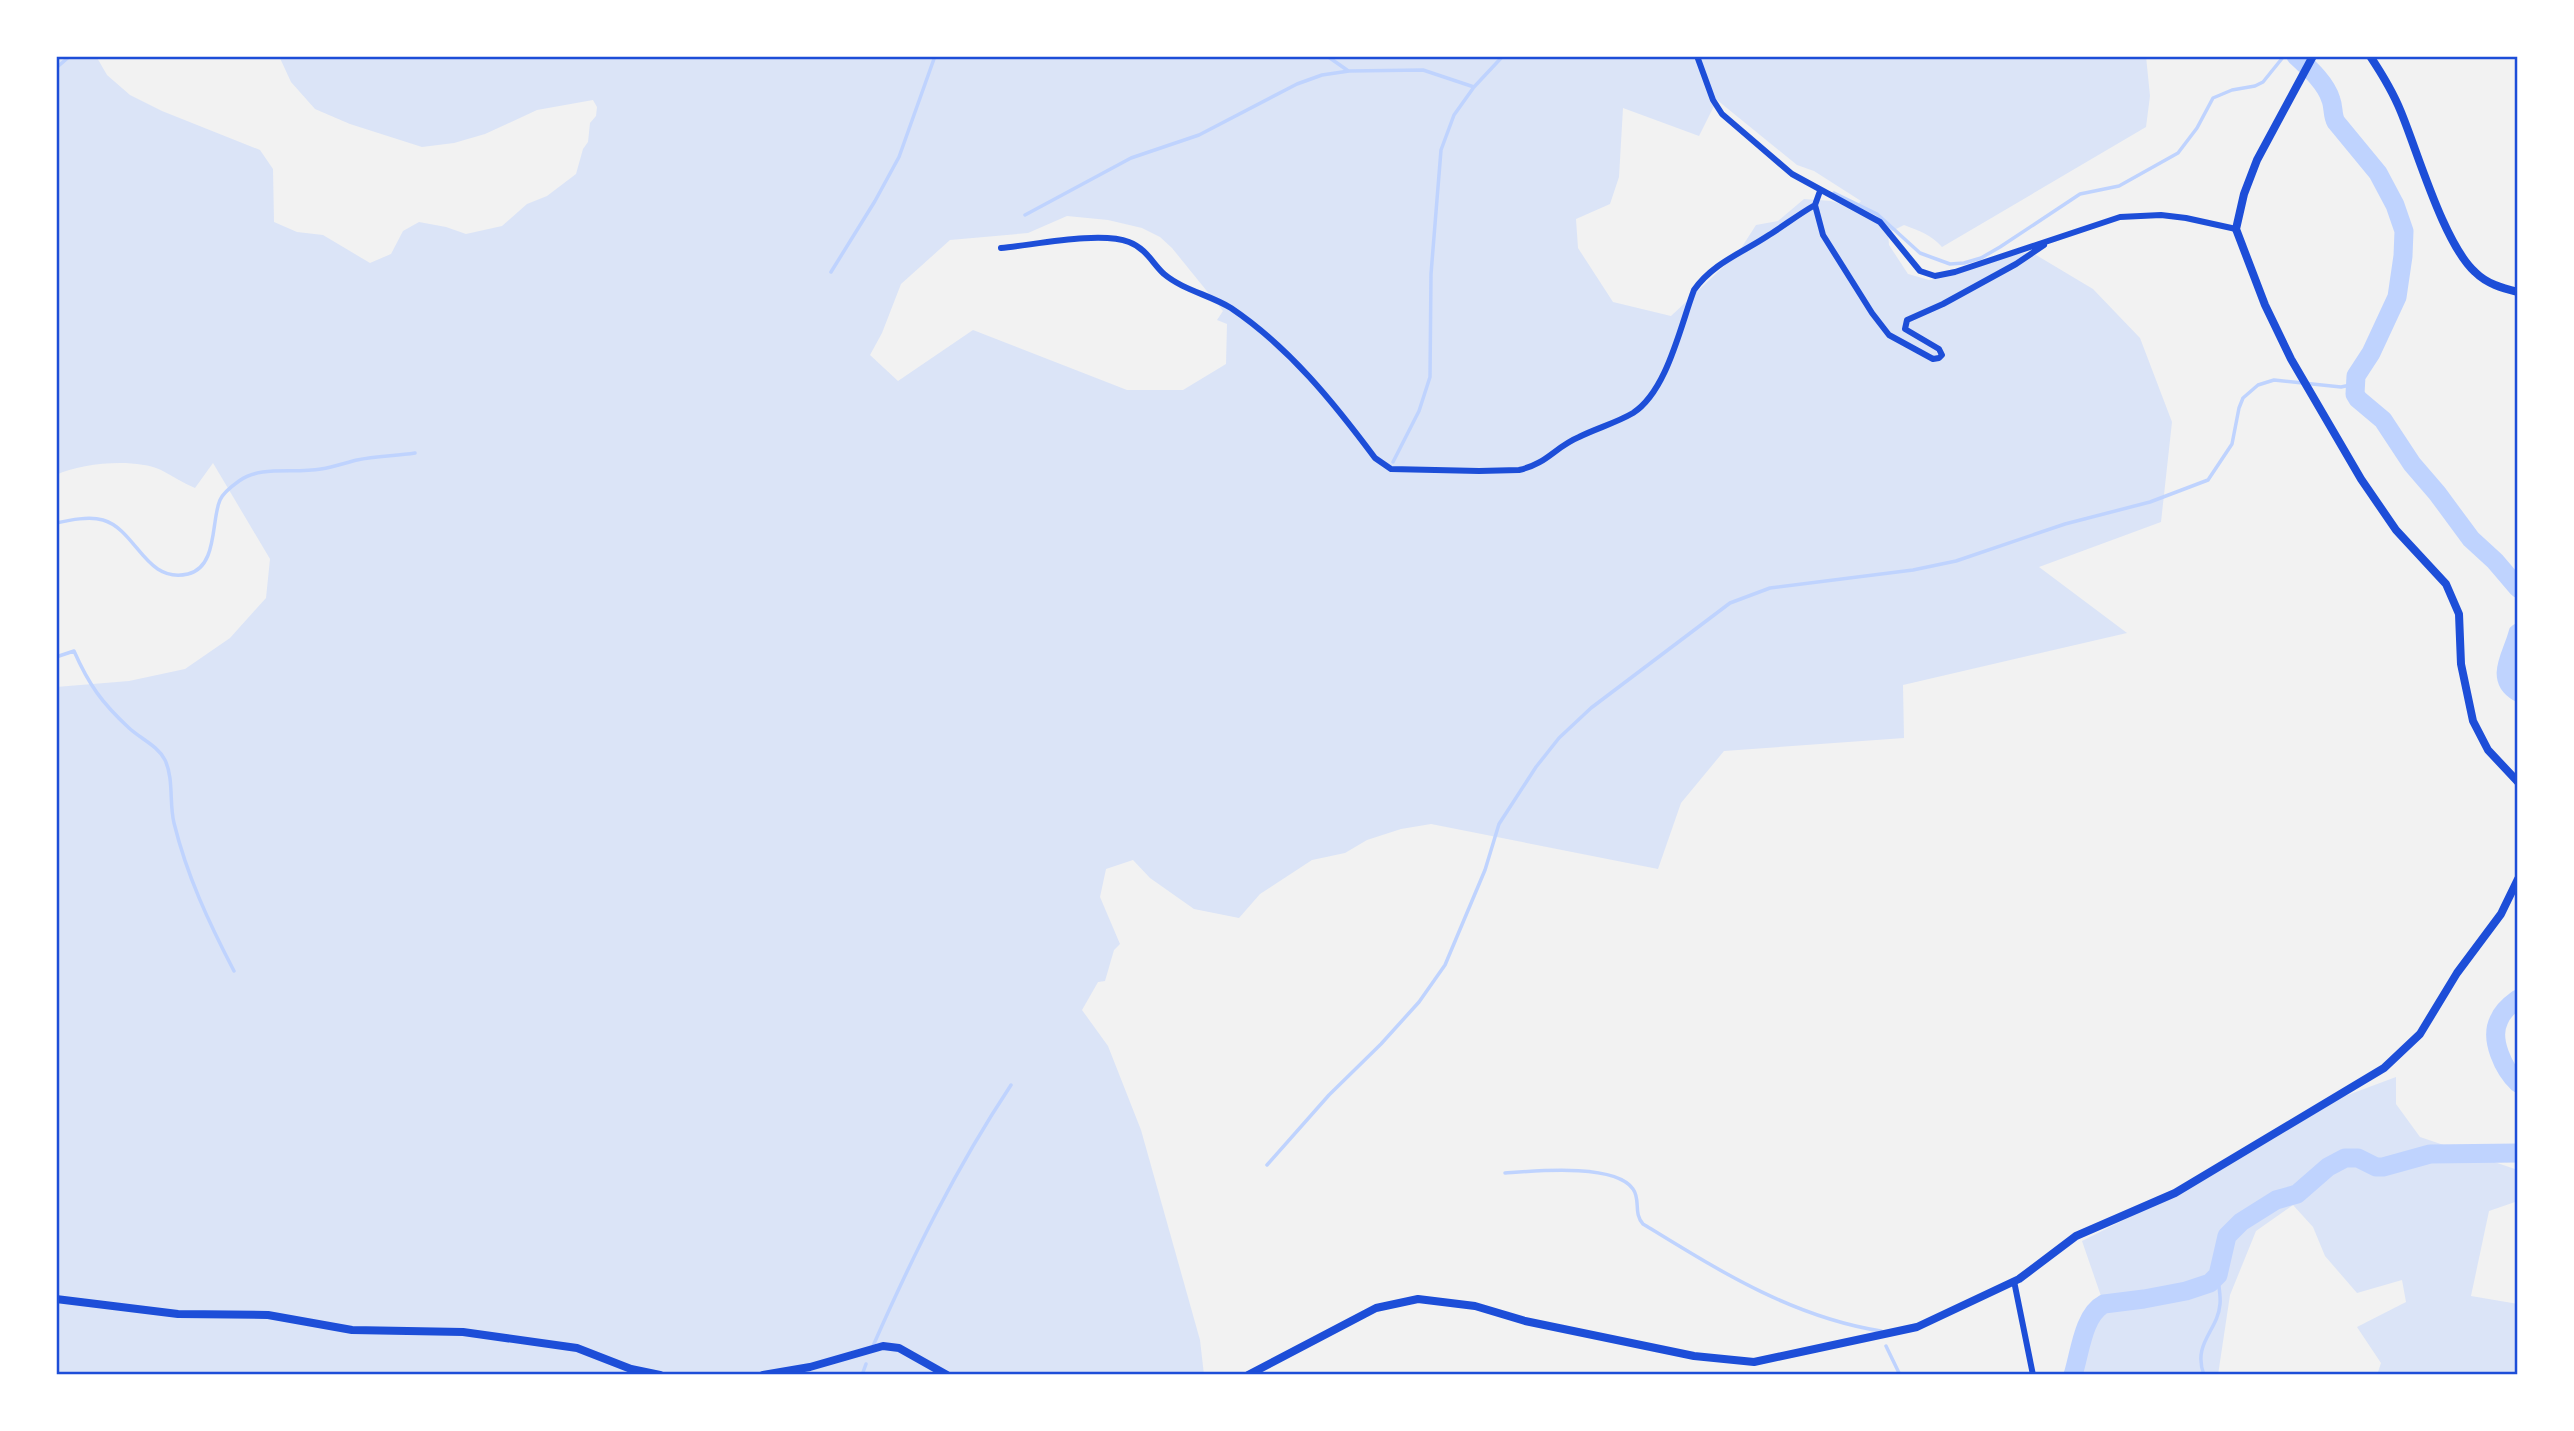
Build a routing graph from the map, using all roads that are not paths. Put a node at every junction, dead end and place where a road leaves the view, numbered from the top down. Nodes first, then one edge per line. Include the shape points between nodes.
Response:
1 (1697, 56) edge
2 (2313, 56) edge
3 (2370, 56) edge
4 (1820, 191) junction
5 (1815, 205) junction
6 (2236, 229) junction
7 (2052, 240) junction
8 (1001, 248) dead end
9 (2518, 292) edge
10 (2518, 782) edge
11 (2518, 879) edge
12 (2014, 1281) junction
13 (56, 1299) edge
14 (660, 1375) edge
15 (763, 1375) edge
16 (947, 1375) edge
17 (1248, 1375) edge
18 (2033, 1375) edge

1 - 4 street via 1722,114
2 - 6 street via 2256,160
3 - 9 street via 2396,101 2438,208 2464,259 2487,282
4 - 5 street
4 - 7 street via 1880,222 1915,268 1927,275 1955,272
5 - 7 street via 1823,235 1872,313 1889,335 1933,359 1942,355 1939,349 1905,330 1907,320 2007,269
5 - 8 street via 1712,268 1700,281 1662,376 1644,405 1577,437 1535,466 1519,470 1413,470 1384,465 1269,337 1231,309 1164,274 1147,252 1128,242 1081,240
6 - 7 street via 2186,218 2134,216 2107,220
6 - 10 street via 2264,305 2361,479 2396,530 2446,584 2459,614 2461,664 2473,721 2488,750
11 - 12 street via 2501,914 2420,1034 2384,1068 2175,1194 2076,1237
12 - 17 street via 1917,1326 1754,1362 1694,1356 1475,1306 1418,1299 1376,1308
12 - 18 street
13 - 14 street via 178,1314 268,1315 352,1330 463,1332 577,1348
15 - 16 street via 883,1346 899,1348

